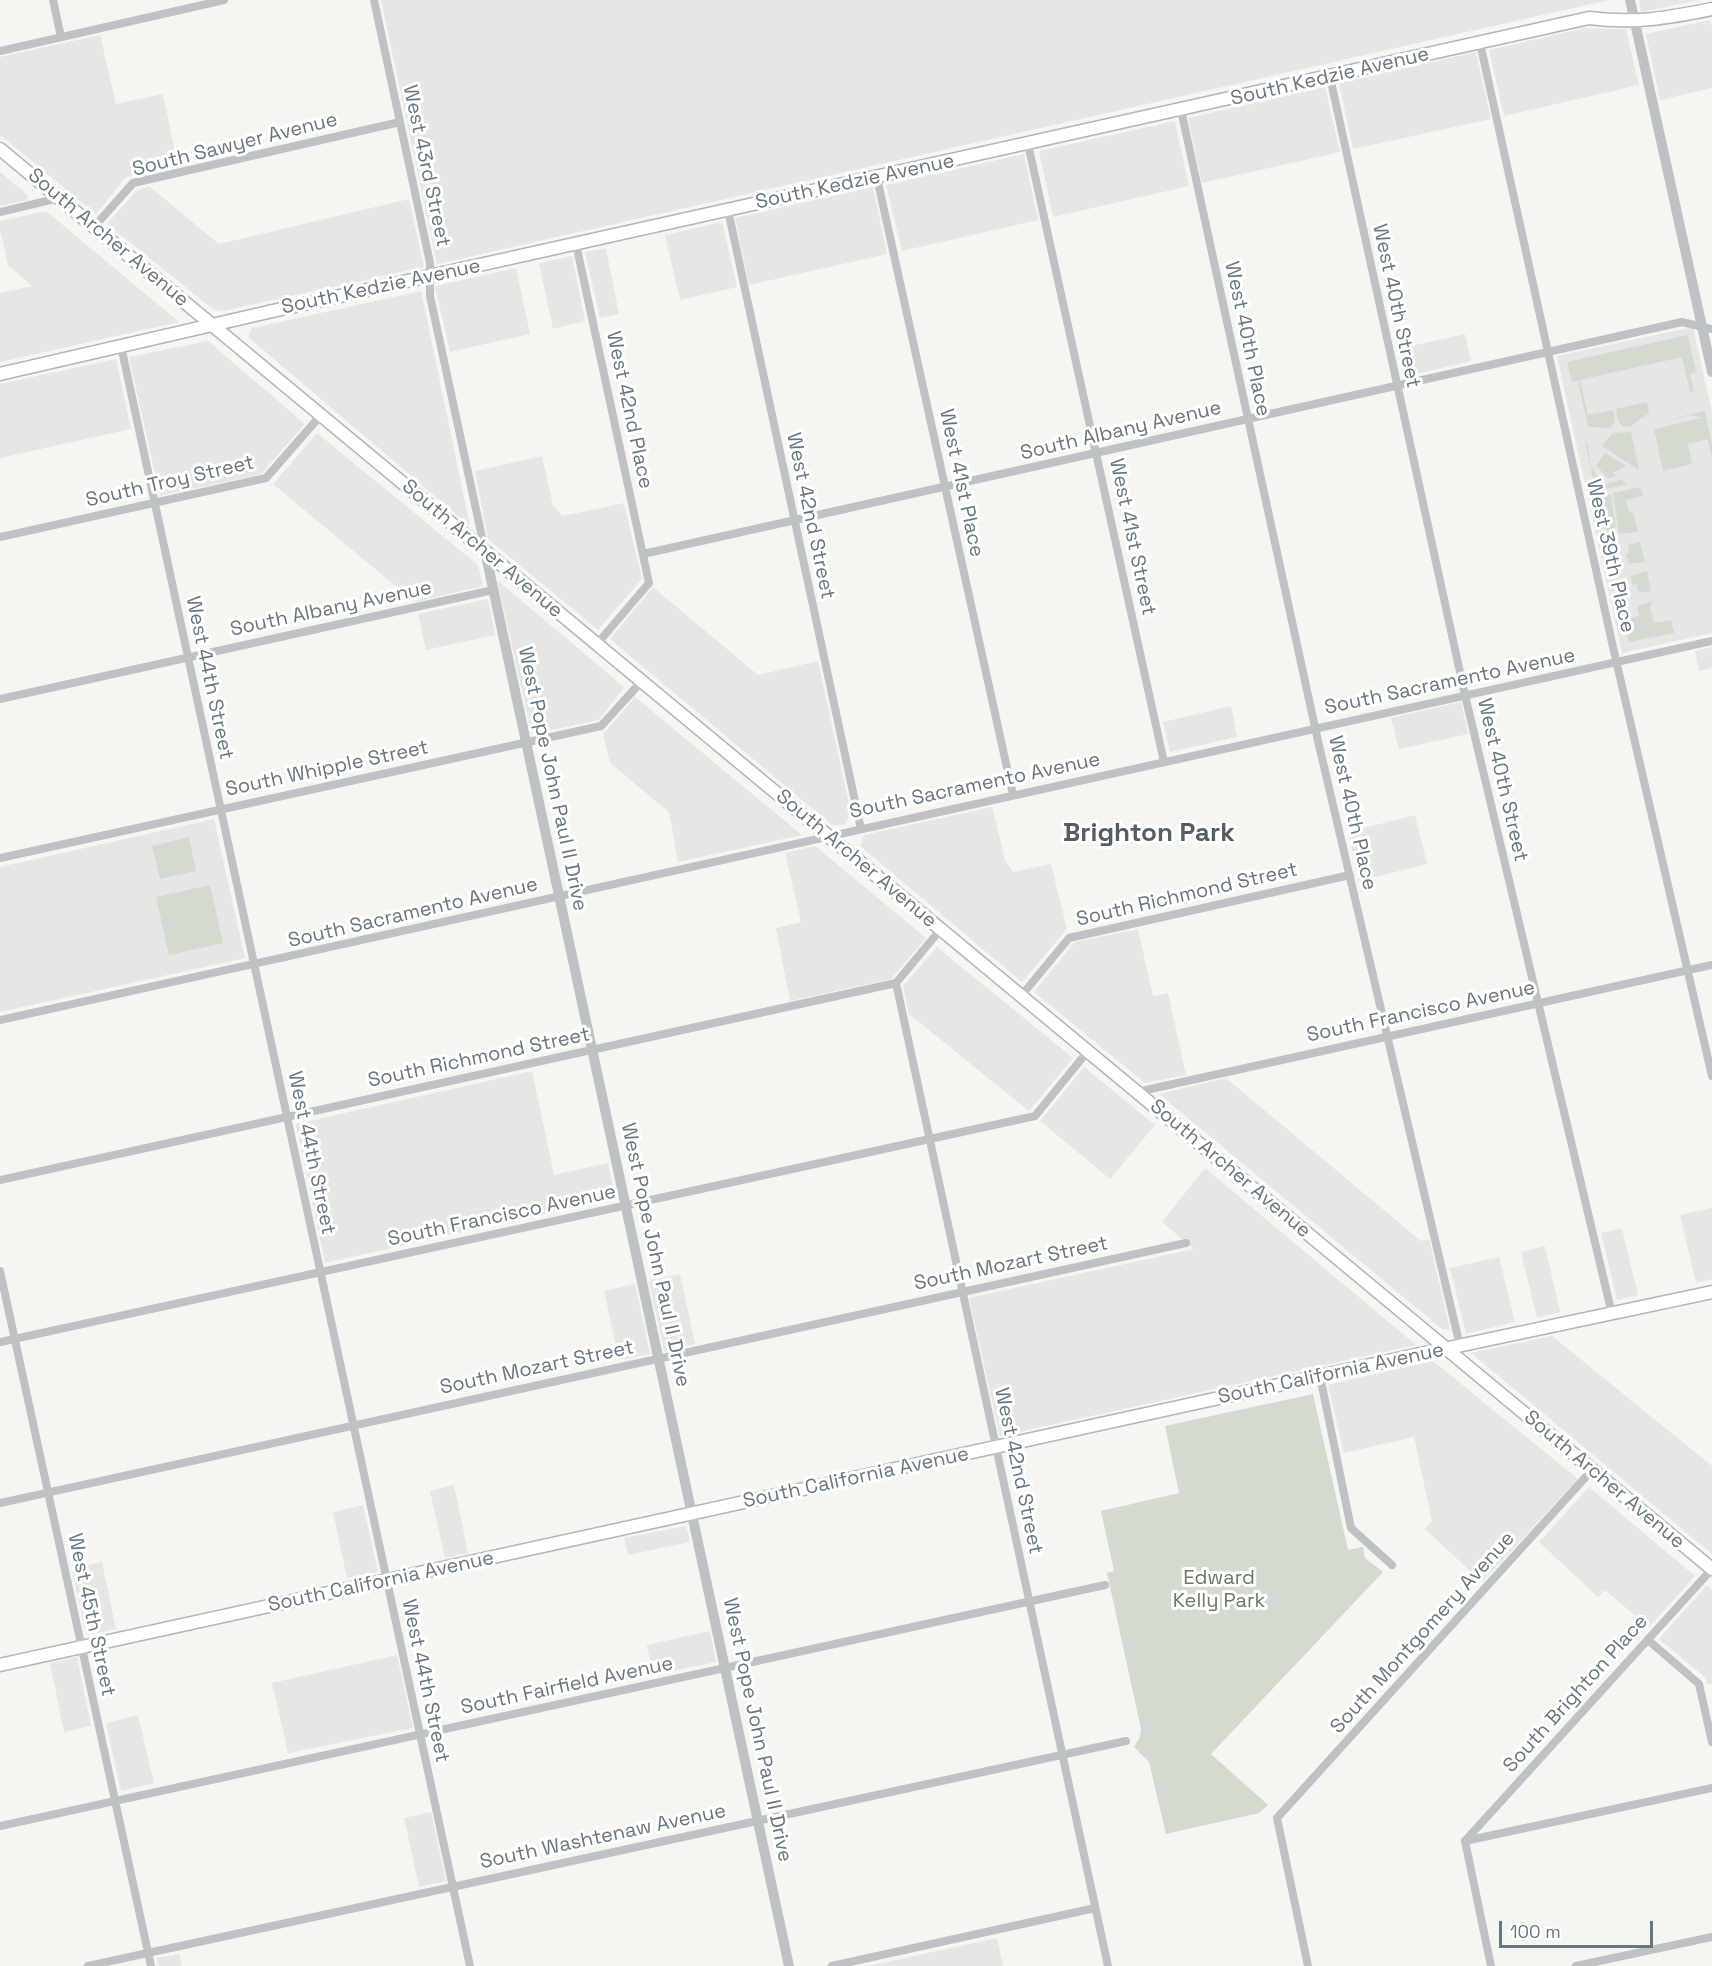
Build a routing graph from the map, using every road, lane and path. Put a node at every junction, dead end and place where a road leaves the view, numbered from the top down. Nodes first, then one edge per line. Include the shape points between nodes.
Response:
1 (53, 0) edge
2 (224, 0) edge
3 (374, 0) edge
4 (1630, 0) edge
5 (1712, 9) edge
6 (1635, 22) junction
7 (61, 37) junction
8 (1480, 43) junction
9 (0, 51) edge
10 (1330, 77) junction
11 (1181, 110) junction
12 (400, 122) junction
13 (1028, 144) junction
14 (0, 149) edge
15 (877, 177) junction
16 (59, 198) junction
17 (728, 210) junction
18 (0, 212) edge
19 (94, 227) junction
20 (576, 244) junction
21 (429, 276) junction
22 (212, 325) junction
23 (1707, 328) edge
24 (121, 346) junction
25 (1548, 352) junction
26 (1712, 372) edge
27 (0, 374) edge
28 (1397, 386) junction
29 (321, 415) junction
30 (1248, 419) junction
31 (1096, 453) junction
32 (945, 487) junction
33 (155, 503) junction
34 (794, 520) junction
35 (0, 537) edge
36 (484, 551) junction
37 (643, 554) junction
38 (493, 590) junction
39 (1712, 641) edge
40 (597, 644) junction
41 (188, 657) junction
42 (1617, 662) junction
43 (642, 681) junction
44 (1465, 695) junction
45 (0, 699) edge
46 (1315, 728) junction
47 (526, 742) junction
48 (1164, 762) junction
49 (1013, 795) junction
50 (221, 810) junction
51 (861, 829) junction
52 (826, 836) junction
53 (0, 858) edge
54 (1350, 875) junction
55 (559, 897) junction
56 (941, 929) junction
57 (254, 965) junction
58 (1712, 965) edge
59 (1688, 970) junction
60 (896, 983) junction
61 (1022, 996) junction
62 (1538, 1003) junction
63 (0, 1020) edge
64 (1388, 1036) junction
65 (592, 1050) junction
66 (1088, 1051) junction
67 (1712, 1076) edge
68 (1137, 1092) junction
69 (287, 1117) junction
70 (930, 1140) junction
71 (0, 1180) edge
72 (626, 1206) junction
73 (1186, 1243) dead end
74 (0, 1270) edge
75 (320, 1272) junction
76 (963, 1292) junction
77 (1712, 1292) edge
78 (1612, 1314) junction
79 (15, 1339) junction
80 (0, 1342) edge
81 (1460, 1346) junction
82 (1446, 1349) junction
83 (658, 1358) junction
84 (1320, 1376) junction
85 (353, 1425) junction
86 (996, 1447) junction
87 (1592, 1470) junction
88 (48, 1492) junction
89 (0, 1503) edge
90 (692, 1514) junction
91 (1392, 1565) dead end
92 (1712, 1569) edge
93 (387, 1580) junction
94 (1105, 1585) dead end
95 (1029, 1601) junction
96 (1648, 1640) junction
97 (82, 1647) junction
98 (0, 1665) edge
99 (725, 1668) junction
100 (420, 1734) junction
101 (1126, 1741) dead end
102 (1712, 1742) edge
103 (1062, 1755) junction
104 (1712, 1788) edge
105 (115, 1801) junction
106 (758, 1821) junction
107 (0, 1826) edge
108 (1464, 1841) junction
109 (453, 1887) junction
110 (1095, 1908) junction
111 (1712, 1936) edge
112 (148, 1953) junction
113 (88, 1966) edge
114 (151, 1966) edge
115 (470, 1966) edge
116 (789, 1966) edge
117 (832, 1966) edge
118 (1108, 1966) edge
119 (1308, 1966) edge
120 (1491, 1966) edge
121 (1576, 1966) edge

1 - 7 street
2 - 7 street
3 - 12 street, West 43rd Street
4 - 6 street
5 - 6 main road, South Kedzie Avenue
6 - 8 main road, South Kedzie Avenue via 1589,18
6 - 23 street
7 - 9 street
8 - 10 main road, South Kedzie Avenue
8 - 25 street, West 39th Place
10 - 11 main road, South Kedzie Avenue
10 - 28 street, West 40th Street
11 - 13 main road, South Kedzie Avenue
11 - 30 street, West 40th Place
12 - 19 street, South Sawyer Avenue via 133,183
12 - 21 street, West 43rd Street via 430,263
13 - 15 main road, South Kedzie Avenue
13 - 31 street, West 41st Street
14 - 16 main road, South Archer Avenue
15 - 17 main road, South Kedzie Avenue
15 - 32 street, West 41st Place
16 - 18 street
16 - 19 main road, South Archer Avenue
17 - 20 main road, South Kedzie Avenue
17 - 34 street, West 42nd Street
19 - 22 main road, South Archer Avenue
20 - 21 main road, South Kedzie Avenue
20 - 37 street, West 42nd Place
21 - 22 main road, South Kedzie Avenue
21 - 36 street, West 43rd Street
22 - 24 main road, South Kedzie Avenue
22 - 29 main road, South Archer Avenue
23 - 25 street, South Albany Avenue via 1682,322
23 - 26 street
24 - 27 main road, South Kedzie Avenue
24 - 33 street, West 44th Street
25 - 28 street, South Albany Avenue
25 - 42 street, West 39th Place
28 - 30 street, South Albany Avenue
28 - 44 street, West 40th Street
29 - 33 street, South Troy Street via 266,478
29 - 36 main road, South Archer Avenue
30 - 31 street, South Albany Avenue
30 - 46 street, West 40th Place
31 - 32 street, South Albany Avenue
31 - 48 street, West 41st Street
32 - 34 street, South Albany Avenue
32 - 49 street, West 41st Place
33 - 35 street, South Troy Street
33 - 41 street, West 44th Street
34 - 37 street, South Albany Avenue
34 - 51 street, West 42nd Street
36 - 38 street, West Pope John Paul II Drive
36 - 40 main road, South Archer Avenue
37 - 40 street, West 42nd Place via 649,583
38 - 41 street, South Albany Avenue
38 - 47 street, West Pope John Paul II Drive
39 - 42 street, South Sacramento Avenue
40 - 43 main road, South Archer Avenue
41 - 45 street, South Albany Avenue
41 - 50 street, West 44th Street
42 - 44 street, South Sacramento Avenue
42 - 59 street, West 39th Place
43 - 47 street, South Whipple Street via 602,726
43 - 52 main road, South Archer Avenue
44 - 46 street, South Sacramento Avenue
44 - 62 street, West 40th Street
46 - 48 street, South Sacramento Avenue
46 - 54 street, West 40th Place
47 - 50 street, South Whipple Street
47 - 55 street, West Pope John Paul II Drive
48 - 49 street, South Sacramento Avenue
49 - 51 street, South Sacramento Avenue
50 - 53 street, South Whipple Street
50 - 57 street, West 44th Street
51 - 52 street, South Sacramento Avenue
52 - 55 street, South Sacramento Avenue
52 - 56 main road, South Archer Avenue
54 - 61 street, South Richmond Street via 1070,938
54 - 64 street, West 40th Place
55 - 57 street, South Sacramento Avenue
55 - 65 street, West Pope John Paul II Drive
56 - 60 street
56 - 61 main road, South Archer Avenue
57 - 63 street, South Sacramento Avenue
57 - 69 street, West 44th Street
58 - 59 street, South Francisco Avenue
59 - 62 street, South Francisco Avenue
59 - 67 street, West 39th Place
60 - 65 street, South Richmond Street
60 - 70 street, West 42nd Street
61 - 66 main road, South Archer Avenue
62 - 64 street, South Francisco Avenue
62 - 78 street, West 40th Street
64 - 68 street, South Francisco Avenue
64 - 81 street, West 40th Place
65 - 69 street, South Richmond Street
65 - 72 street, West Pope John Paul II Drive
66 - 68 main road, South Archer Avenue
66 - 70 street, South Francisco Avenue via 1035,1116
68 - 82 main road, South Archer Avenue
69 - 71 street, South Richmond Street
69 - 75 street, West 44th Street
70 - 72 street, South Francisco Avenue
70 - 76 street, West 42nd Street
72 - 75 street, South Francisco Avenue
72 - 83 street, West Pope John Paul II Drive
73 - 76 street, South Mozart Street
74 - 79 street, West 45th Street
75 - 79 street, South Francisco Avenue
75 - 85 street, West 44th Street
76 - 83 street, South Mozart Street
76 - 86 street, West 42nd Street
77 - 78 main road, South California Avenue
78 - 81 main road, South California Avenue
79 - 80 street, South Francisco Avenue
79 - 88 street, West 45th Street
81 - 82 main road, South California Avenue
82 - 84 main road, South California Avenue
82 - 87 main road, South Archer Avenue
83 - 85 street, South Mozart Street
83 - 90 street, West Pope John Paul II Drive
84 - 86 main road, South California Avenue
84 - 91 street via 1351,1528
85 - 88 street, South Mozart Street
85 - 93 street, West 44th Street
86 - 90 main road, South California Avenue
86 - 95 street, West 42nd Street
87 - 92 main road, South Archer Avenue
87 - 119 street, South Montgomery Avenue via 1277,1818
88 - 89 street, South Mozart Street
88 - 97 street, West 45th Street
90 - 93 main road, South California Avenue
90 - 99 street, West Pope John Paul II Drive
92 - 96 street, South Brighton Place
93 - 97 main road, South California Avenue
93 - 100 street, West 44th Street
94 - 95 street, South Fairfield Avenue
95 - 99 street, South Fairfield Avenue
95 - 103 street, West 42nd Street
96 - 102 street via 1699,1684
96 - 108 street, South Brighton Place
97 - 98 main road, South California Avenue
97 - 105 street, West 45th Street
99 - 100 street, South Fairfield Avenue
99 - 106 street, West Pope John Paul II Drive
100 - 105 street, South Fairfield Avenue
100 - 109 street, West 44th Street
101 - 103 street, South Washtenaw Avenue
103 - 106 street, South Washtenaw Avenue
103 - 110 street, West 42nd Street
104 - 108 street
105 - 107 street, South Fairfield Avenue
105 - 112 street, West 45th Street
106 - 109 street, South Washtenaw Avenue
106 - 116 street, West Pope John Paul II Drive
108 - 120 street
109 - 112 street, South Washtenaw Avenue
109 - 115 street, West 44th Street
110 - 117 street
110 - 118 street, West 42nd Street
111 - 121 street
112 - 113 street, South Washtenaw Avenue
112 - 114 street, West 45th Street

